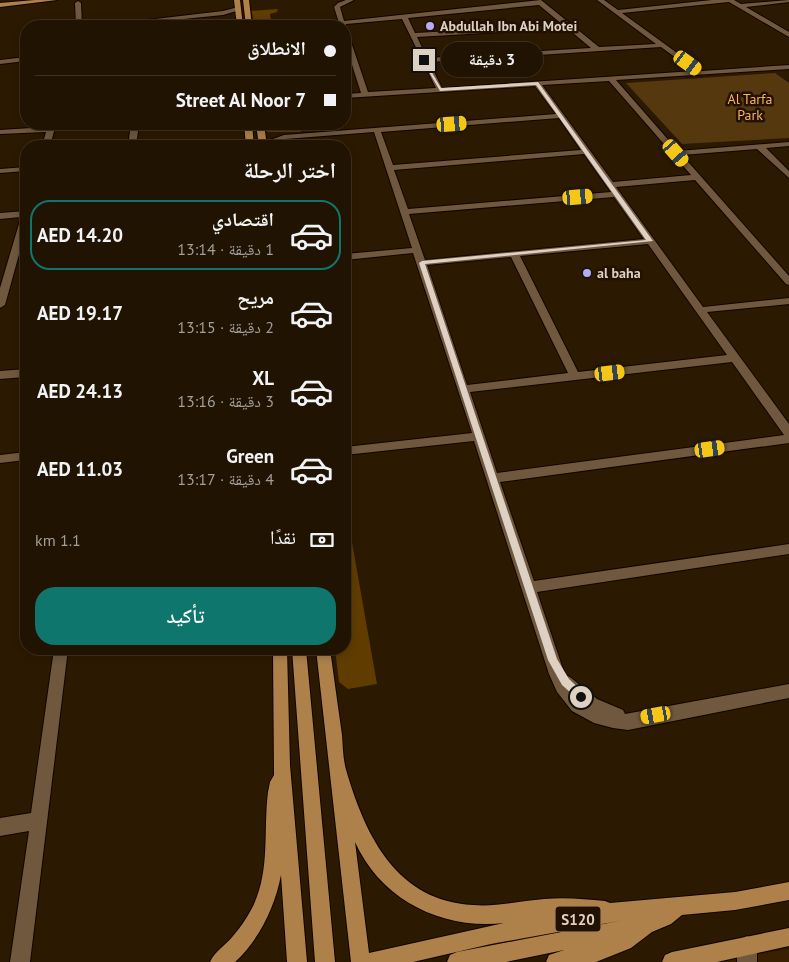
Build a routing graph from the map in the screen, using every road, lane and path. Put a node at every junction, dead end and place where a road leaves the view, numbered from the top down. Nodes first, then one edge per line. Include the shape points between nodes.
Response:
1 (24, 0) edge
2 (54, 0) edge
3 (232, 0) edge
4 (351, 0) edge
5 (356, 0) edge
6 (600, 0) edge
7 (665, 0) edge
8 (729, 0) edge
9 (789, 0) edge
10 (76, 1) edge
11 (247, 1) edge
12 (539, 2) edge
13 (0, 4) edge
14 (674, 6) junction
15 (740, 6) junction
16 (238, 8) edge
17 (338, 12) junction
18 (617, 12) junction
19 (404, 16) junction
20 (78, 20) edge
21 (175, 20) edge
22 (249, 20) edge
23 (341, 20) edge
24 (351, 23) edge
25 (569, 26) junction
26 (413, 35) junction
27 (789, 35) edge
28 (663, 45) junction
29 (597, 49) junction
30 (351, 52) edge
31 (20, 60) edge
32 (424, 60) junction
33 (0, 62) edge
34 (789, 66) edge
35 (700, 72) junction
36 (610, 78) junction
37 (537, 83) junction
38 (440, 90) junction
39 (365, 95) junction
40 (351, 96) edge
41 (560, 116) junction
42 (20, 130) edge
43 (267, 130) edge
44 (377, 130) junction
45 (0, 132) edge
46 (284, 136) junction
47 (275, 140) edge
48 (789, 144) edge
49 (759, 146) junction
50 (586, 152) junction
51 (676, 153) junction
52 (390, 168) junction
53 (20, 170) edge
54 (0, 172) edge
55 (789, 176) edge
56 (698, 178) junction
57 (610, 185) junction
58 (616, 194) junction
59 (405, 212) junction
60 (20, 214) edge
61 (0, 216) edge
62 (20, 235) edge
63 (650, 241) junction
64 (417, 250) junction
65 (514, 254) junction
66 (351, 256) edge
67 (422, 263) junction
68 (789, 282) edge
69 (789, 301) edge
70 (0, 305) edge
71 (700, 310) junction
72 (734, 358) junction
73 (20, 373) edge
74 (0, 375) edge
75 (575, 377) junction
76 (464, 389) junction
77 (789, 433) edge
78 (480, 436) junction
79 (789, 439) edge
80 (351, 450) edge
81 (20, 457) edge
82 (0, 459) edge
83 (494, 478) junction
84 (789, 549) edge
85 (529, 587) junction
86 (60, 655) edge
87 (280, 655) edge
88 (299, 655) edge
89 (324, 655) edge
90 (789, 692) edge
91 (282, 765) junction
92 (338, 772) junction
93 (39, 820) junction
94 (0, 827) edge
95 (789, 891) edge
96 (676, 908) junction
97 (617, 911) junction
98 (645, 925) junction
99 (789, 937) edge
100 (747, 954) edge
101 (716, 958) edge
102 (20, 962) edge
103 (220, 962) edge
104 (297, 962) edge
105 (325, 962) edge
106 (361, 962) edge
107 (370, 962) edge
108 (457, 962) edge
109 (556, 962) edge
110 (672, 962) edge

1 - 13 main road
2 - 13 main road
3 - 16 main road
4 - 17 street via 338,5
5 - 17 street via 342,5
6 - 18 street
7 - 14 street
8 - 14 street
8 - 15 street
9 - 15 street
10 - 20 street
11 - 22 main road
12 - 19 street
12 - 25 street
14 - 18 street
15 - 27 street
16 - 21 street
17 - 23 street
18 - 28 street
19 - 24 street
19 - 26 street
25 - 26 street
25 - 29 street
26 - 32 street
28 - 29 street
28 - 35 street
29 - 32 street
30 - 39 street
31 - 33 street
32 - 38 street
34 - 35 street
35 - 36 street
36 - 37 street
36 - 51 street
37 - 38 street
37 - 41 street
38 - 39 street
39 - 40 street
41 - 44 street
41 - 50 street
42 - 45 street
43 - 46 street
44 - 46 street
44 - 52 street
46 - 47 street
48 - 49 street
49 - 51 street
49 - 55 street
50 - 52 street
50 - 57 street
51 - 56 street
52 - 59 street
53 - 54 street
56 - 57 street
56 - 68 street
57 - 58 street
58 - 59 street
58 - 63 street
59 - 64 street
60 - 61 street
62 - 70 street
63 - 65 street
63 - 71 street
64 - 66 street
64 - 67 street
65 - 67 street
65 - 75 street
67 - 76 street
69 - 71 street
71 - 72 street
72 - 75 street
72 - 77 street
73 - 74 street
75 - 76 street
76 - 78 street
78 - 80 street
78 - 83 street
79 - 83 street
81 - 82 street
83 - 85 street
84 - 85 street
85 - 90 street via 556,677 565,694 591,716 628,722
86 - 93 street
87 - 91 main road
88 - 105 main road
89 - 92 main road
91 - 103 main road via 275,806 274,865 269,890 248,932
91 - 104 main road
92 - 97 main road via 365,844 376,862 409,894 426,903 469,915 567,907
92 - 106 main road
93 - 94 street
93 - 102 street
95 - 96 main road, S120
96 - 97 main road, S120
96 - 98 main road
97 - 107 main road, S120
98 - 108 main road
98 - 109 main road via 625,942 612,948
99 - 100 main road
100 - 101 main road
101 - 110 main road

